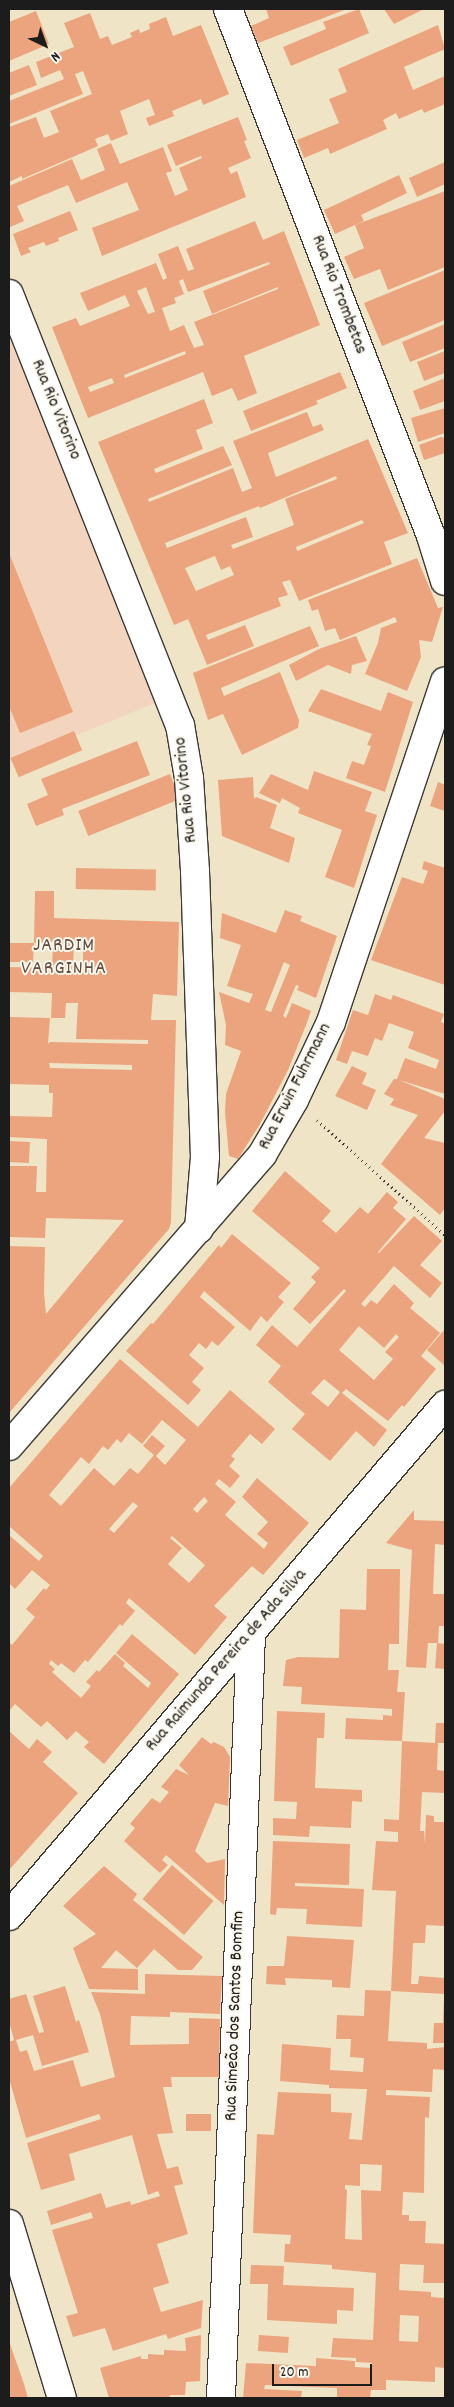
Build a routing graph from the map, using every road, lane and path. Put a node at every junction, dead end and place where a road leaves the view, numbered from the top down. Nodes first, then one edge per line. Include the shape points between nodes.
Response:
1 (228, 9) edge
2 (9, 294) edge
3 (445, 581) edge
4 (445, 682) edge
5 (294, 1100) junction
6 (199, 1228) junction
7 (445, 1235) edge
8 (445, 1405) edge
9 (9, 1446) edge
10 (251, 1634) junction
11 (9, 1916) edge
12 (9, 2224) edge
13 (62, 2398) edge
14 (222, 2398) edge

1 - 3 street, Rua Rio Trombetas
2 - 6 street, Rua Rio Vitorino via 180,725 189,778 195,871 205,1158
4 - 5 street, Rua Erwin Fuhrmann via 330,1022
5 - 6 street, Rua Erwin Fuhrmann via 262,1155
5 - 7 path
6 - 9 street, Rua Erwin Fuhrmann
8 - 10 street, Rua Raimunda Pereira de Ada Silva
10 - 11 street, Rua Raimunda Pereira de Ada Silva
10 - 14 street, Rua Simeão dos Santos Bomfim
12 - 13 street

